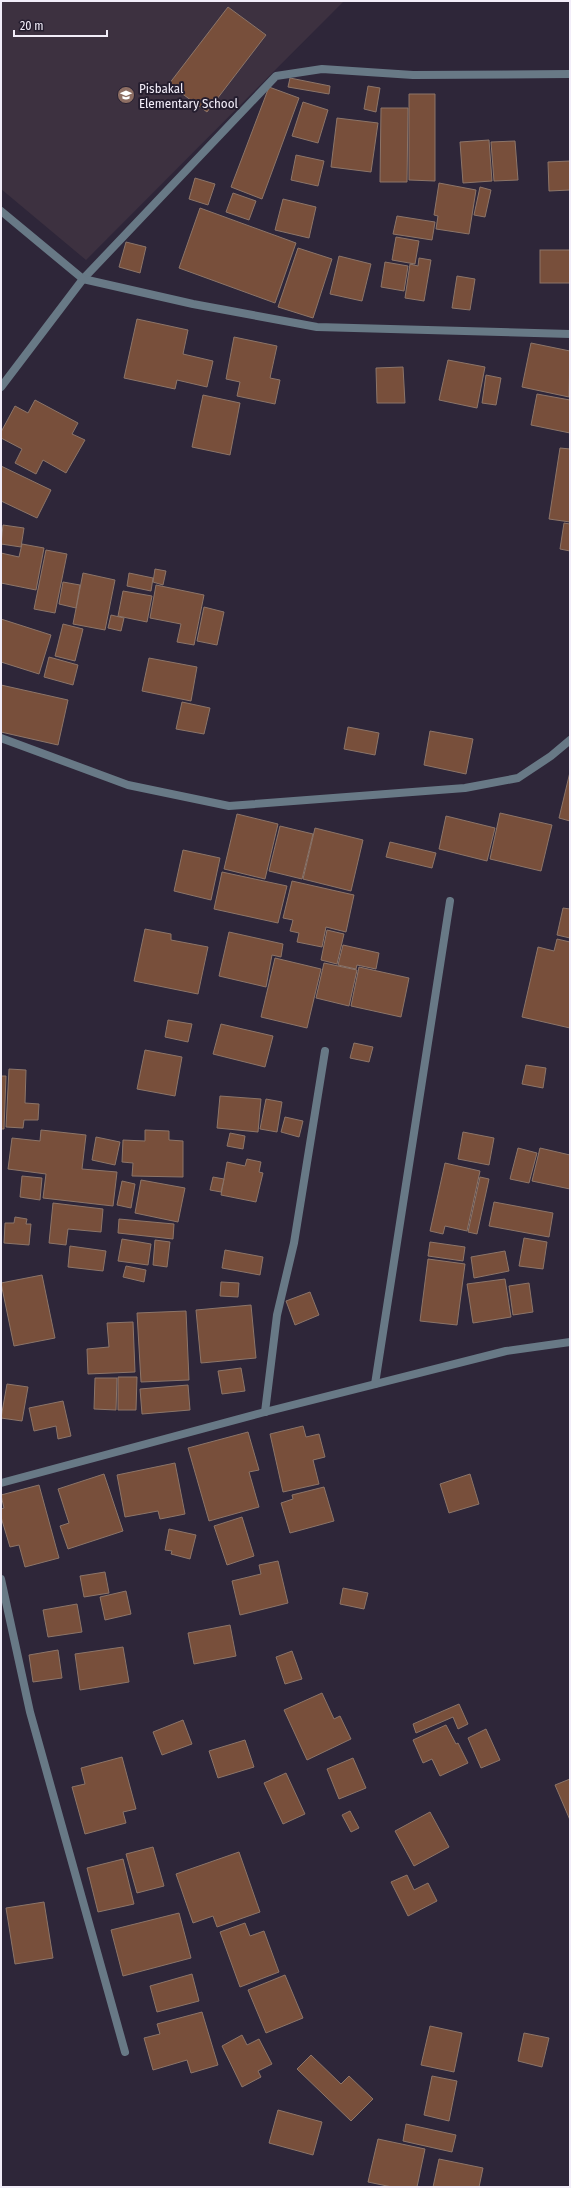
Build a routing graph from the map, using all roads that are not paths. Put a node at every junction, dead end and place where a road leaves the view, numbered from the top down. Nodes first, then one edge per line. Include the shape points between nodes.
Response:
1 (570, 74) edge
2 (1, 211) edge
3 (83, 279) junction
4 (570, 334) edge
5 (1, 387) edge
6 (1, 738) edge
7 (570, 740) edge
8 (450, 901) dead end
9 (325, 1051) dead end
10 (570, 1342) edge
11 (375, 1384) junction
12 (265, 1412) junction
13 (1, 1483) edge
14 (1, 1579) edge
15 (125, 2052) dead end

1 - 3 street via 413,75 322,69 276,76
2 - 3 street
3 - 4 street via 193,304 317,327
3 - 5 street
6 - 7 street via 128,785 229,806 465,788 518,778
8 - 11 street
9 - 12 street via 294,1243 277,1314
10 - 11 street via 506,1351
11 - 12 street
12 - 13 street
14 - 15 street via 30,1712

